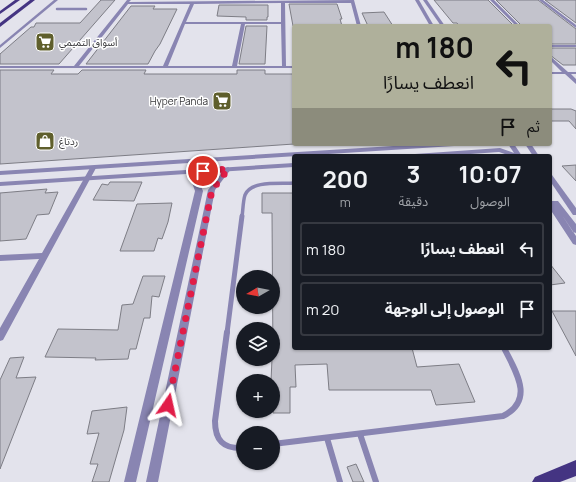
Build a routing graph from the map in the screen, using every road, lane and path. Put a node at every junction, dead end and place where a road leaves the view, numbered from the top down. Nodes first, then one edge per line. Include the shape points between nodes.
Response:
1 (18, 0) edge
2 (32, 0) edge
3 (56, 0) edge
4 (417, 0) edge
5 (425, 0) edge
6 (492, 0) edge
7 (541, 0) edge
8 (128, 1) edge
9 (239, 1) edge
10 (352, 1) edge
11 (193, 2) junction
12 (283, 2) junction
13 (57, 9) dead end
14 (86, 9) dead end
15 (0, 13) edge
16 (184, 23) junction
17 (243, 23) junction
18 (284, 23) junction
19 (359, 24) edge
20 (431, 24) edge
21 (442, 24) edge
22 (516, 24) edge
23 (0, 25) edge
24 (576, 27) edge
25 (552, 46) edge
26 (576, 46) edge
27 (0, 47) edge
28 (552, 59) edge
29 (0, 67) edge
30 (76, 67) junction
31 (165, 67) junction
32 (234, 67) junction
33 (284, 67) junction
34 (292, 67) edge
35 (566, 72) junction
36 (576, 72) edge
37 (552, 73) edge
38 (576, 82) edge
39 (393, 146) edge
40 (443, 154) edge
41 (512, 154) edge
42 (292, 164) edge
43 (93, 168) junction
44 (228, 169) junction
45 (191, 171) junction
46 (0, 174) edge
47 (88, 178) junction
48 (552, 179) edge
49 (292, 183) edge
50 (0, 184) edge
51 (552, 200) edge
52 (552, 206) edge
53 (576, 213) edge
54 (576, 230) edge
55 (576, 242) edge
56 (45, 256) junction
57 (0, 258) edge
58 (0, 337) edge
59 (505, 350) edge
60 (360, 434) junction
61 (327, 438) junction
62 (280, 443) edge
63 (236, 448) edge
64 (576, 468) edge
65 (130, 482) edge
66 (152, 482) edge
67 (340, 482) edge
68 (376, 482) edge
69 (540, 482) edge

1 - 15 main road
2 - 23 main road
3 - 27 street
4 - 20 street
5 - 21 street
6 - 22 street
7 - 24 street
8 - 11 street
8 - 30 street
9 - 11 street
9 - 12 street
10 - 12 street
10 - 19 street
11 - 16 street
12 - 18 street
13 - 14 lane
16 - 17 street
16 - 31 street
17 - 18 street
17 - 32 street
18 - 33 street
25 - 26 street
28 - 35 street
29 - 30 street
30 - 31 street
31 - 32 street
32 - 33 street
33 - 34 street
35 - 36 street
35 - 37 street
35 - 38 street
39 - 43 street
40 - 41 street via 500,150
42 - 44 street
43 - 46 street
43 - 47 street
44 - 45 street
44 - 66 street via 212,190
45 - 47 street
45 - 65 street via 199,191
47 - 50 street
47 - 56 street
48 - 53 street
49 - 63 lane via 257,185 251,187 245,195 215,421 217,437 223,445
51 - 54 street
52 - 55 street
56 - 57 street
56 - 58 street
59 - 60 lane via 519,381 521,396 516,407 503,416
60 - 61 lane
60 - 68 lane
61 - 62 lane
61 - 67 lane
64 - 69 main road

